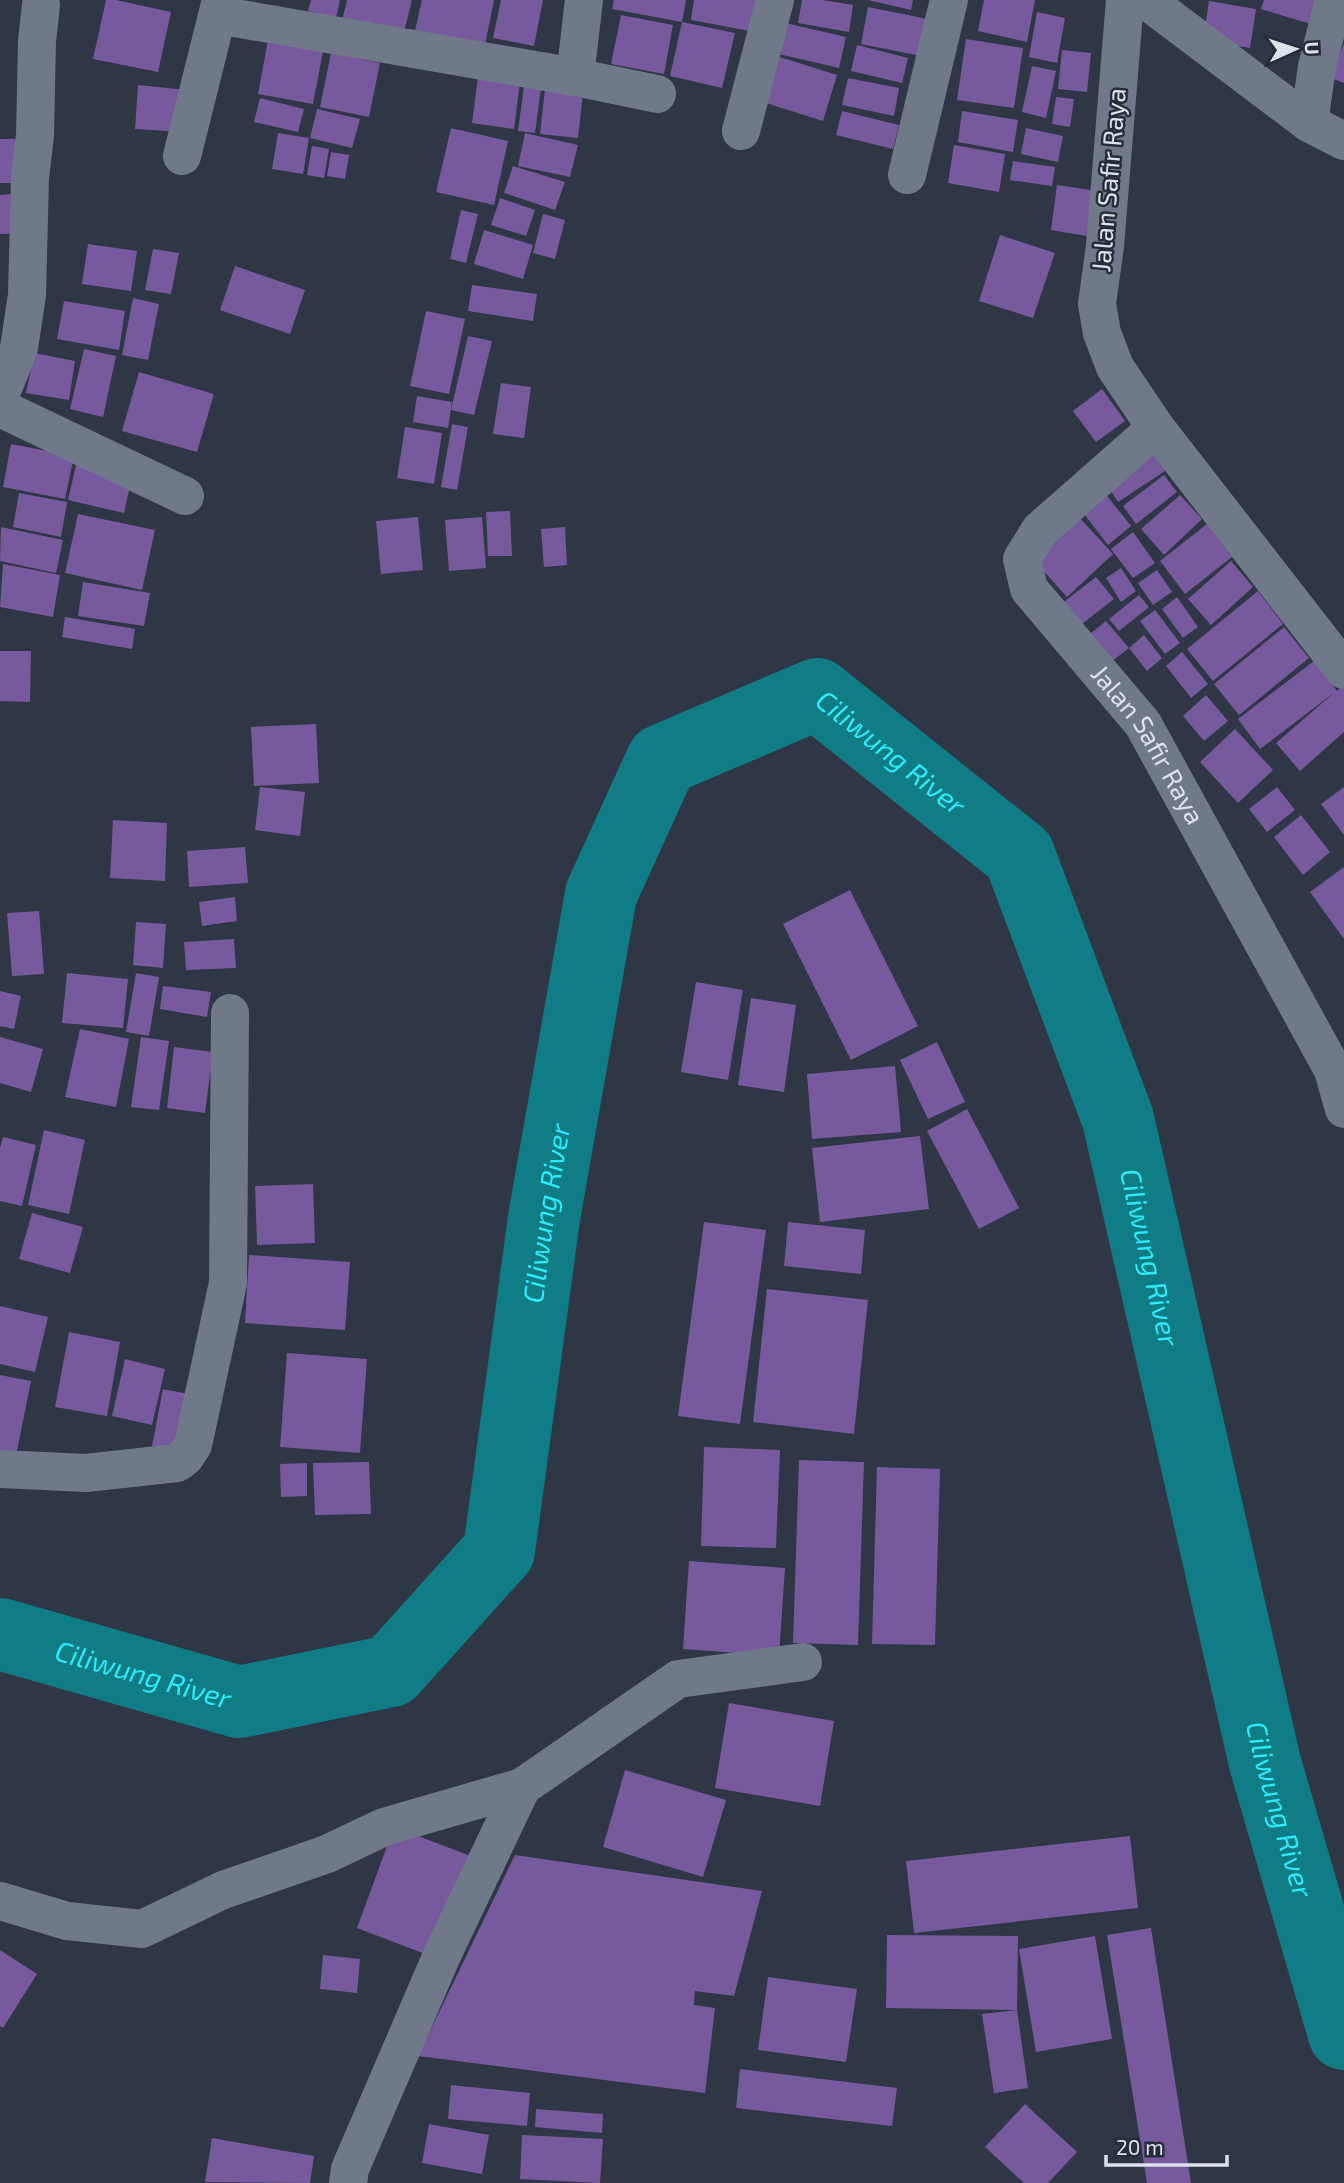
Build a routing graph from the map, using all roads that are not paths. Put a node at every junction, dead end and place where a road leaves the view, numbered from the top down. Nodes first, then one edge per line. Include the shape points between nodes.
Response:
1 (584, 0) edge
2 (775, 0) edge
3 (949, 0) edge
4 (1125, 0) edge
5 (1146, 0) edge
6 (1334, 0) edge
7 (41, 5) dead end
8 (220, 7) edge
9 (575, 77) junction
10 (657, 94) dead end
11 (1309, 123) junction
12 (741, 131) dead end
13 (1344, 141) edge
14 (182, 156) dead end
15 (907, 175) dead end
16 (0, 396) edge
17 (0, 408) edge
18 (1156, 428) junction
19 (185, 496) dead end
20 (1344, 670) edge
21 (230, 1013) dead end
22 (1339, 1069) edge
23 (1344, 1109) edge
24 (0, 1469) edge
25 (803, 1662) dead end
26 (522, 1787) junction
27 (0, 1901) edge
28 (348, 2183) edge

1 - 9 street
2 - 12 street
3 - 15 street
4 - 18 street, Jalan Safir Raya via 1097,304 1115,367
5 - 11 street
6 - 11 street
7 - 16 street via 27,295 19,348
8 - 9 street
8 - 14 street
9 - 10 street
11 - 13 street
17 - 19 street
18 - 20 street, Jalan Safir Raya
18 - 22 street, Jalan Safir Raya via 1040,530 1022,559 1029,589 1143,724
21 - 24 street via 228,1283 193,1445 177,1463 86,1473
22 - 23 street, Jalan Safir Raya
25 - 26 street via 678,1679
26 - 27 street via 384,1827 327,1854 223,1890 142,1929 67,1921
26 - 28 street via 442,1955

